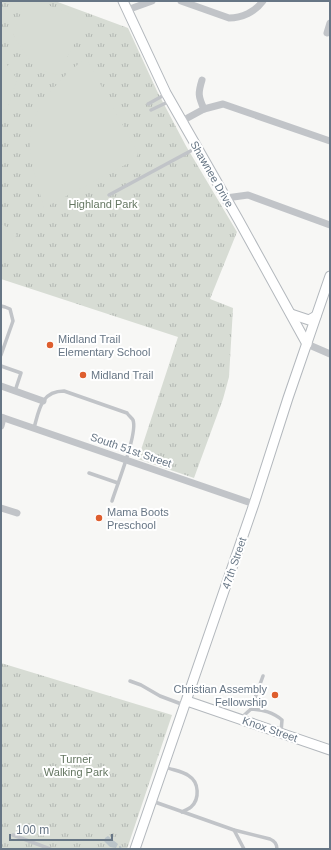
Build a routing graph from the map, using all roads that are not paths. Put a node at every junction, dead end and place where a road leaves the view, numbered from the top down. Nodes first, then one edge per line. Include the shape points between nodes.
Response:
1 (123, 1) edge
2 (152, 1) edge
3 (181, 1) edge
4 (263, 1) edge
5 (127, 10) junction
6 (330, 23) edge
7 (327, 33) dead end
8 (202, 80) dead end
9 (169, 97) junction
10 (148, 104) dead end
11 (204, 109) junction
12 (151, 110) dead end
13 (182, 120) junction
14 (330, 141) edge
15 (197, 147) junction
16 (109, 195) dead end
17 (226, 198) junction
18 (330, 225) edge
19 (330, 276) edge
20 (1, 306) edge
21 (291, 314) junction
22 (316, 316) junction
23 (307, 344) junction
24 (330, 354) edge
25 (1, 356) edge
26 (1, 366) edge
27 (1, 386) edge
28 (15, 391) junction
29 (43, 401) junction
30 (2, 417) edge
31 (1, 426) edge
32 (34, 428) junction
33 (126, 459) junction
34 (89, 473) dead end
35 (118, 483) junction
36 (112, 500) dead end
37 (254, 504) junction
38 (1, 508) edge
39 (17, 513) dead end
40 (263, 676) dead end
41 (130, 681) dead end
42 (186, 703) junction
43 (251, 709) junction
44 (240, 719) junction
45 (281, 733) junction
46 (330, 750) edge
47 (163, 767) junction
48 (151, 801) junction
49 (182, 812) junction
50 (234, 830) junction
51 (13, 835) dead end
52 (50, 849) edge
53 (135, 849) edge
54 (244, 849) edge
55 (277, 849) edge

1 - 5 main road, Shawnee Drive
2 - 5 street
3 - 4 street via 229,18 236,18 258,8
5 - 9 main road, Shawnee Drive
6 - 7 street
8 - 11 street via 198,92
9 - 10 lane
9 - 12 lane
9 - 13 main road, Shawnee Drive
11 - 13 street
11 - 14 street via 224,104
13 - 15 main road, Shawnee Drive
15 - 16 lane
15 - 17 main road, Shawnee Drive
17 - 18 street via 248,195
17 - 21 main road, Shawnee Drive
19 - 22 main road, 47th Street
20 - 25 lane via 10,309 13,318
21 - 22 main road via 309,320
21 - 23 main road, Shawnee Drive
22 - 23 main road, 47th Street
23 - 24 street
23 - 37 main road, 47th Street
26 - 28 lane via 21,373
27 - 28 street
28 - 29 street
29 - 32 lane
29 - 33 lane via 49,394 64,391 127,413 133,420 134,430
30 - 31 street
30 - 32 street, South 51st Street
32 - 33 street, South 51st Street
33 - 35 lane
33 - 37 street, South 51st Street
34 - 35 lane
35 - 36 lane
37 - 42 main road, 47th Street
38 - 39 street
40 - 43 lane
41 - 42 lane via 160,696
42 - 44 main road, Knox Street
42 - 47 main road, 47th Street
43 - 44 lane
43 - 45 lane via 276,715 282,720
44 - 45 main road, Knox Street
45 - 46 main road, Knox Street
47 - 48 main road, 47th Street
47 - 49 lane via 188,775 195,782 197,792 193,805
48 - 49 lane
48 - 53 main road, 47th Street
49 - 50 lane
50 - 54 lane
50 - 55 lane via 275,841
51 - 52 lane

